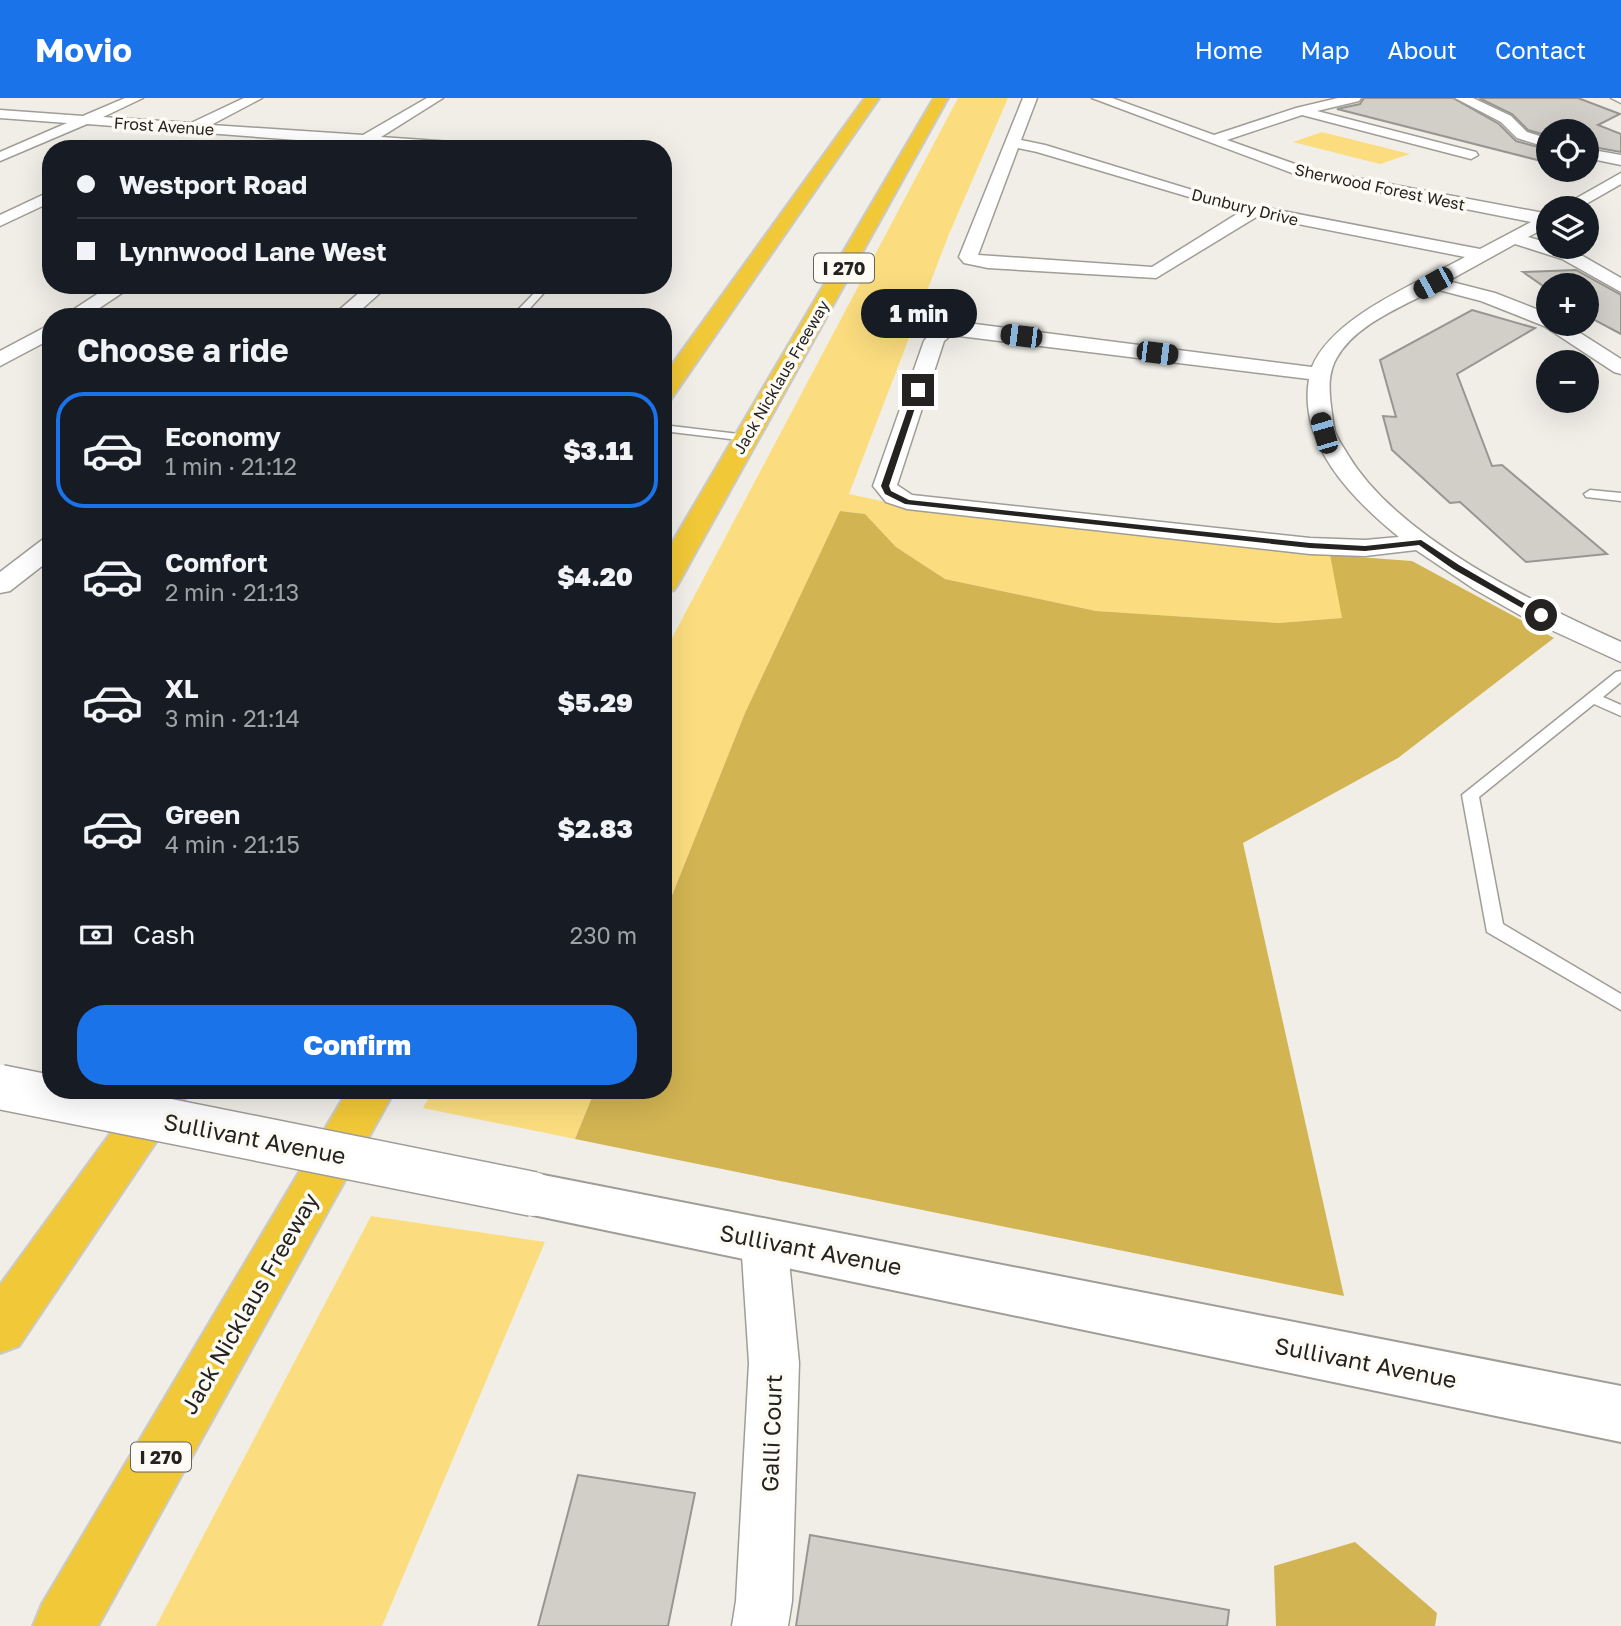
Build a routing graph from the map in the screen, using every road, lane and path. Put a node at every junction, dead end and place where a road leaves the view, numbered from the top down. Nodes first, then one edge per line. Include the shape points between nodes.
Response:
1 (136, 98) edge
2 (255, 98) edge
3 (436, 98) edge
4 (872, 98) edge
5 (941, 98) edge
6 (1030, 98) edge
7 (1099, 98) edge
8 (1354, 98) edge
9 (1462, 98) edge
10 (1301, 111) junction
11 (0, 114) edge
12 (83, 121) junction
13 (194, 127) junction
14 (369, 139) junction
15 (1212, 139) junction
16 (169, 140) edge
17 (382, 140) edge
18 (1536, 140) edge
19 (1013, 143) junction
20 (1471, 155) dead end
21 (1599, 155) edge
22 (0, 157) edge
23 (1621, 160) edge
24 (1621, 178) edge
25 (1589, 196) edge
26 (42, 201) edge
27 (1599, 203) edge
28 (1609, 206) dead end
29 (1254, 211) junction
30 (1536, 217) edge
31 (0, 222) edge
32 (1536, 226) edge
33 (1513, 239) junction
34 (1481, 256) junction
35 (1433, 283) junction
36 (1621, 286) edge
37 (110, 294) edge
38 (369, 294) edge
39 (538, 294) edge
40 (87, 308) edge
41 (352, 308) edge
42 (525, 308) edge
43 (1536, 316) edge
44 (0, 335) edge
45 (42, 336) edge
46 (1572, 336) edge
47 (42, 338) edge
48 (0, 360) edge
49 (1621, 368) edge
50 (1320, 374) junction
51 (672, 381) edge
52 (672, 429) edge
53 (747, 438) junction
54 (1590, 494) dead end
55 (1621, 497) edge
56 (1421, 542) junction
57 (42, 553) edge
58 (672, 568) edge
59 (0, 585) edge
60 (1621, 653) edge
61 (1621, 675) edge
62 (1592, 698) junction
63 (1621, 710) edge
64 (1621, 1003) edge
65 (0, 1087) edge
66 (42, 1095) edge
67 (60, 1099) edge
68 (162, 1099) edge
69 (367, 1099) edge
70 (764, 1240) junction
71 (0, 1328) edge
72 (1621, 1414) edge
73 (64, 1626) edge
74 (760, 1626) edge

1 - 12 street
2 - 13 street
3 - 14 street
4 - 51 highway
5 - 53 highway, Jack Nicklaus Freeway / I 270
6 - 19 street
7 - 15 street, Sherwood Forest West
8 - 10 street
9 - 18 street
10 - 15 street
10 - 20 street
11 - 12 street, Frost Avenue
12 - 13 street, Frost Avenue
12 - 22 street
13 - 14 street, Frost Avenue
13 - 16 street
14 - 17 street, Frost Avenue
15 - 30 street, Sherwood Forest West via 1315,176
19 - 29 street, Dunbury Drive
19 - 29 street via 970,259 1156,273
21 - 23 street
24 - 25 street
26 - 31 street
27 - 28 street
29 - 34 street, Dunbury Drive
32 - 33 street
33 - 34 street
33 - 36 street via 1568,255
34 - 35 street
35 - 43 street
35 - 50 street via 1357,327 1328,356
37 - 40 street
38 - 41 street
39 - 42 lane
44 - 45 street
46 - 49 street
47 - 48 street
50 - 56 street via 1316,407 1339,461 1388,515
50 - 56 street via 946,329 937,334 885,486 907,502 1310,546 1365,548
52 - 53 lane
53 - 58 highway, Jack Nicklaus Freeway / I 270
54 - 55 lane
56 - 60 street via 1499,593
57 - 59 street
61 - 62 lane
62 - 63 lane
62 - 64 lane via 1469,795 1494,927
65 - 66 street, Sullivant Avenue, bridge
67 - 70 street, Sullivant Avenue, bridge
68 - 71 highway
69 - 73 highway, Jack Nicklaus Freeway / I 270
70 - 72 street, Sullivant Avenue
70 - 74 street, Galli Court via 775,1363

